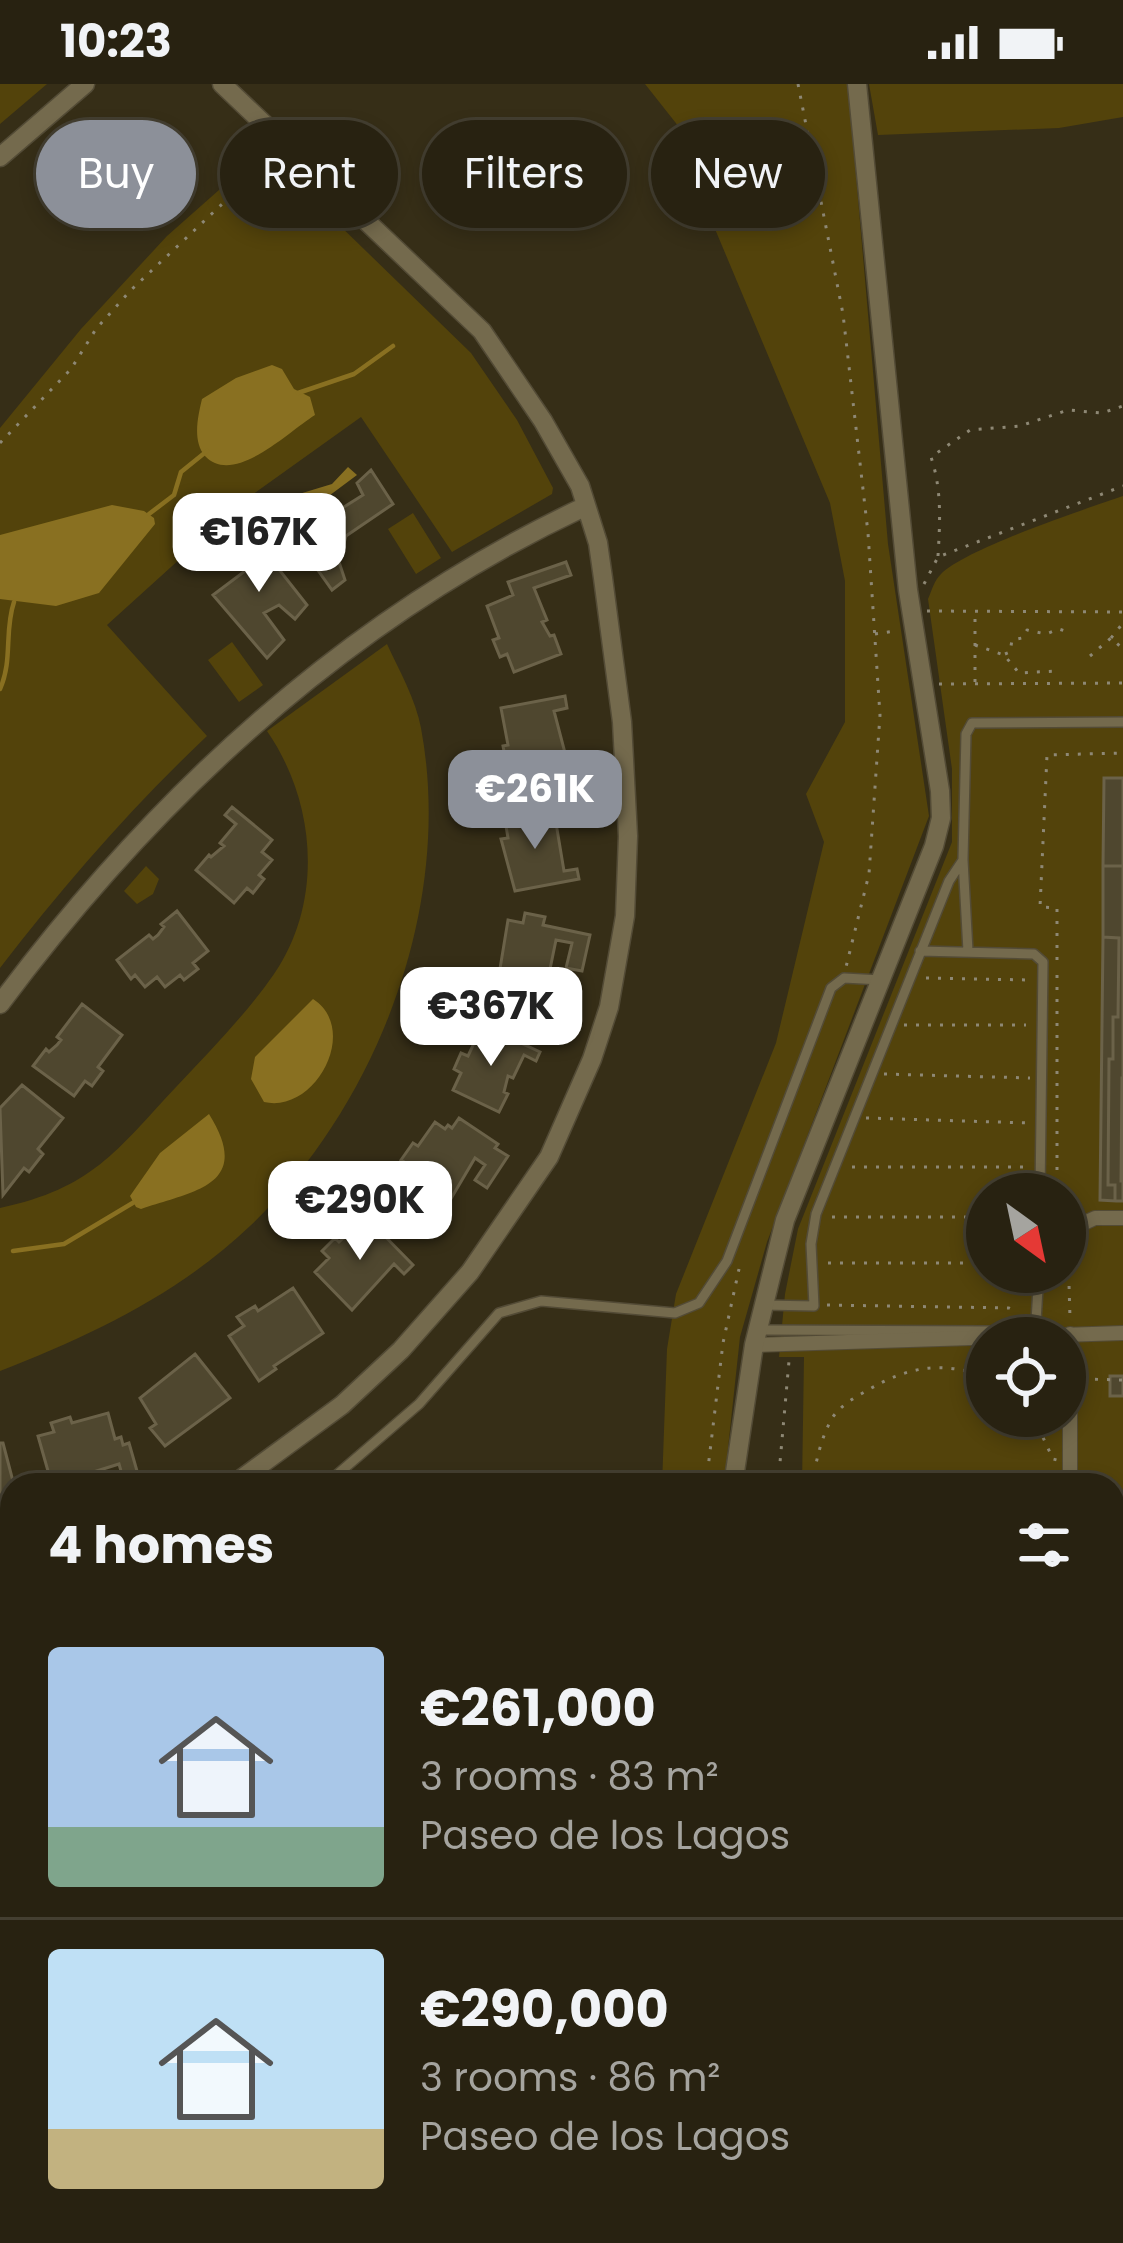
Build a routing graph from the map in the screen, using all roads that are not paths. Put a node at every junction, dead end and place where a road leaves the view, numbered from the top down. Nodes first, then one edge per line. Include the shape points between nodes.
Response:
1 (86, 84) edge
2 (222, 84) edge
3 (857, 84) edge
4 (0, 157) edge
5 (584, 507) junction
6 (1123, 722) edge
7 (963, 860) junction
8 (920, 951) junction
9 (968, 951) junction
10 (881, 980) junction
11 (0, 1004) edge
12 (1040, 1173) edge
13 (1123, 1217) edge
14 (1086, 1222) edge
15 (1038, 1293) edge
16 (764, 1305) junction
17 (814, 1306) junction
18 (816, 1330) junction
19 (1086, 1334) edge
20 (1123, 1334) edge
21 (756, 1337) junction
22 (966, 1337) edge
23 (1070, 1437) edge
24 (250, 1473) edge
25 (339, 1473) edge
26 (735, 1473) edge
27 (1070, 1473) edge

1 - 4 street
2 - 5 street via 482,331 543,421
3 - 10 street via 941,818
5 - 11 street via 449,578 294,688 117,859
5 - 24 street via 603,578 628,836 620,956 592,1059 549,1157 470,1272 342,1406
6 - 7 lane via 972,724
7 - 8 lane
7 - 9 lane
8 - 9 lane
8 - 17 lane via 815,1214
9 - 12 lane via 1034,954 1042,962
10 - 16 street via 785,1220
10 - 25 lane via 844,978 831,988 727,1261 699,1303 675,1313 541,1301 499,1313 419,1404
13 - 14 street
15 - 18 lane via 1036,1321 1019,1331
16 - 17 lane
16 - 21 street
17 - 18 lane
18 - 21 lane
19 - 20 street
21 - 22 street
21 - 26 street
23 - 27 street

